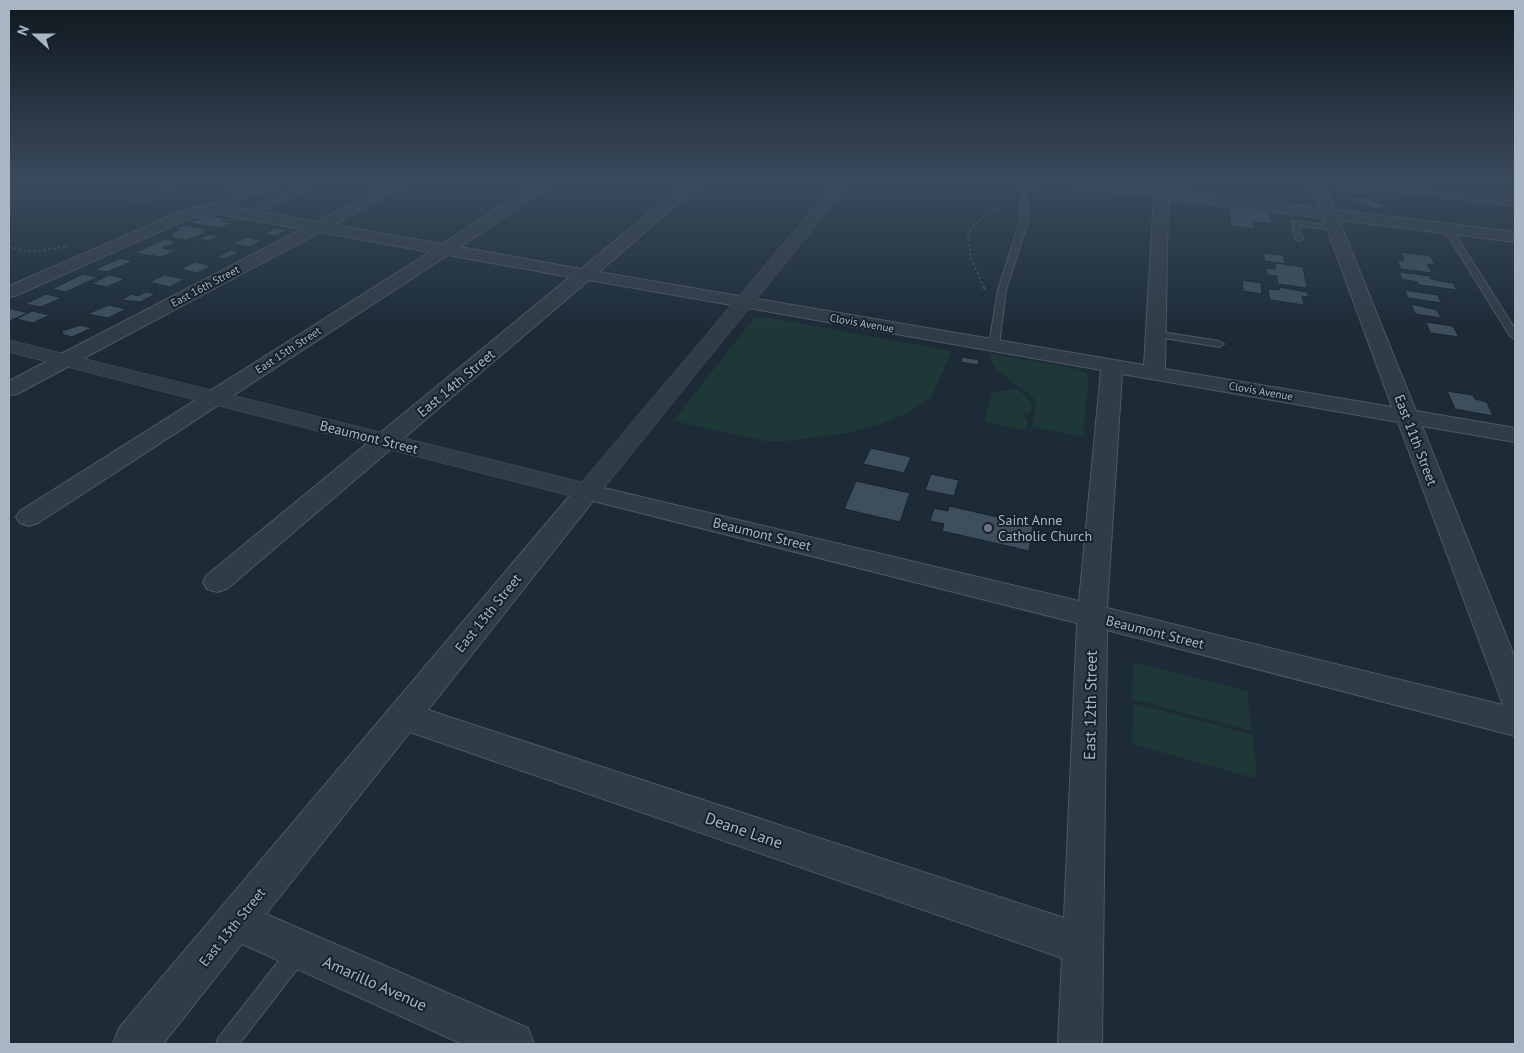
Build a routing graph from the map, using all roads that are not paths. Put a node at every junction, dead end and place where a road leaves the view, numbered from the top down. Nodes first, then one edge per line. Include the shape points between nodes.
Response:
1 (146, 232) edge
2 (308, 232) edge
3 (349, 232) edge
4 (470, 232) edge
5 (635, 232) edge
6 (803, 232) edge
7 (1021, 232) edge
8 (1159, 232) edge
9 (1297, 232) edge
10 (1336, 232) edge
11 (1450, 232) edge
12 (1482, 232) edge
13 (1515, 236) edge
14 (1299, 239) dead end
15 (445, 248) junction
16 (585, 274) junction
17 (9, 292) edge
18 (745, 302) junction
19 (1155, 334) junction
20 (1515, 336) edge
21 (1219, 344) dead end
22 (9, 346) edge
23 (994, 346) junction
24 (65, 360) junction
25 (1112, 366) junction
26 (1154, 373) junction
27 (9, 389) edge
28 (214, 398) junction
29 (1407, 416) junction
30 (1515, 435) edge
31 (387, 442) junction
32 (588, 492) junction
33 (30, 517) dead end
34 (217, 582) dead end
35 (1092, 616) junction
36 (1515, 697) edge
37 (404, 716) junction
38 (1515, 722) edge
39 (237, 921) junction
40 (1084, 945) junction
41 (300, 950) junction
42 (135, 1044) edge
43 (226, 1044) edge
44 (512, 1044) edge
45 (1080, 1044) edge

1 - 17 street
2 - 24 street, East 16th Street
3 - 15 street, Clovis Avenue
4 - 15 street, East 15th Street
5 - 16 street, East 14th Street
6 - 18 street, East 13th Street
7 - 23 lane via 998,304
8 - 19 street
9 - 14 lane
10 - 29 street, East 11th Street
11 - 20 lane
12 - 13 street
15 - 16 street, Clovis Avenue
15 - 28 street, East 15th Street
16 - 18 street, Clovis Avenue
16 - 31 street, East 14th Street
18 - 23 street, Clovis Avenue
18 - 32 street, East 13th Street
19 - 21 lane
19 - 26 street
22 - 24 street, Beaumont Street
23 - 25 street, Clovis Avenue
24 - 27 street, East 16th Street
24 - 28 street, Beaumont Street
25 - 26 street, Clovis Avenue
25 - 35 street, East 12th Street
26 - 29 street, Clovis Avenue
28 - 31 street, Beaumont Street
28 - 33 street, East 15th Street
29 - 30 street, Clovis Avenue
29 - 36 street, East 11th Street
31 - 32 street, Beaumont Street
31 - 34 street, East 14th Street
32 - 35 street, Beaumont Street
32 - 37 street, East 13th Street
35 - 38 street, Beaumont Street
35 - 40 street, East 12th Street
37 - 39 street, East 13th Street
37 - 40 street, Deane Lane
39 - 41 street, Amarillo Avenue
39 - 42 street, East 13th Street
40 - 45 street, East 12th Street
41 - 43 lane
41 - 44 street, Amarillo Avenue

